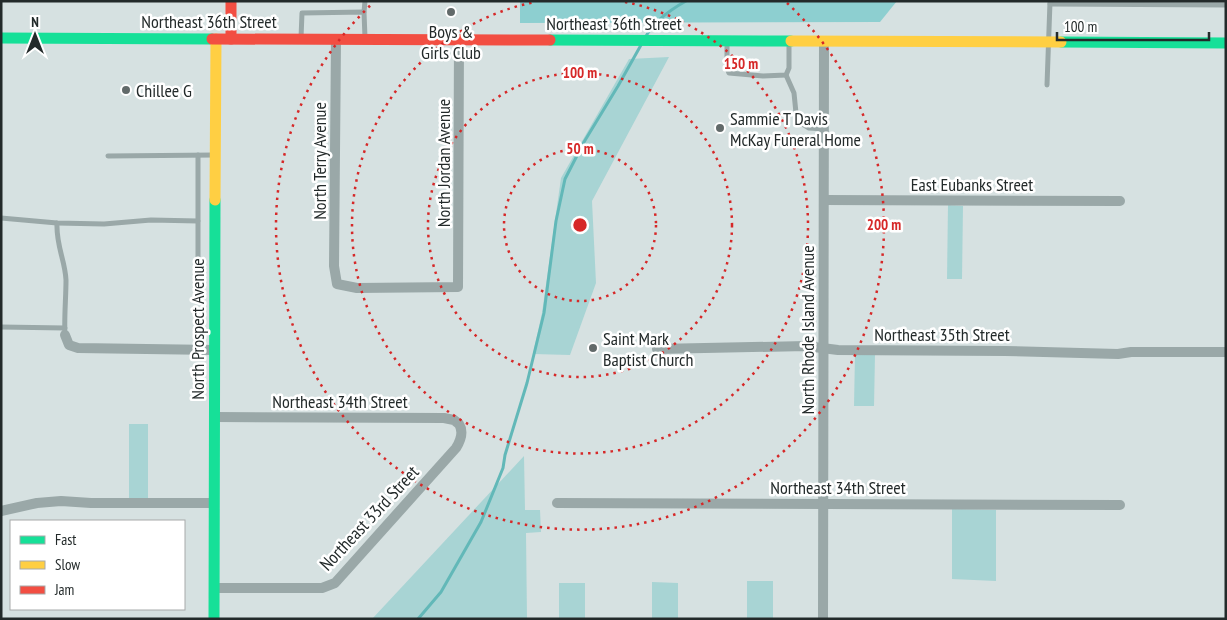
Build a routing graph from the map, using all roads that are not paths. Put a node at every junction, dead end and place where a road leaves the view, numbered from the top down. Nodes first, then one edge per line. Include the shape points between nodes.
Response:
1 (230, 1) edge
2 (365, 1) edge
3 (1050, 2) edge
4 (1226, 5) edge
5 (364, 12) junction
6 (1, 38) edge
7 (216, 39) junction
8 (231, 39) junction
9 (301, 39) junction
10 (336, 39) junction
11 (365, 39) junction
12 (460, 40) junction
13 (727, 41) junction
14 (788, 42) junction
15 (824, 42) junction
16 (1048, 43) junction
17 (1226, 44) edge
18 (786, 75) junction
19 (1048, 85) dead end
20 (824, 130) junction
21 (198, 155) junction
22 (216, 155) junction
23 (108, 156) dead end
24 (824, 200) junction
25 (1120, 201) dead end
26 (1, 218) edge
27 (198, 221) junction
28 (57, 223) junction
29 (198, 262) dead end
30 (458, 287) joint
31 (1, 327) edge
32 (65, 331) junction
33 (824, 348) junction
34 (657, 349) dead end
35 (215, 350) junction
36 (1226, 352) edge
37 (215, 417) junction
38 (462, 428) joint
39 (214, 503) junction
40 (557, 503) dead end
41 (824, 503) junction
42 (1120, 505) dead end
43 (1, 511) edge
44 (214, 588) junction
45 (214, 619) edge
46 (823, 619) edge

1 - 8 main road
2 - 5 lane
3 - 4 lane
3 - 16 lane
5 - 9 lane via 302,13
5 - 11 lane
6 - 7 main road, Northeast 36th Street
7 - 8 main road, Northeast 36th Street
7 - 22 main road, North Prospect Avenue
8 - 9 main road, Northeast 36th Street
9 - 10 main road, Northeast 36th Street
10 - 11 main road, Northeast 36th Street
10 - 30 street, North Terry Avenue via 334,266 337,284 357,288
11 - 12 main road, Northeast 36th Street
12 - 13 main road, Northeast 36th Street
12 - 30 street, North Jordan Avenue
13 - 14 main road, Northeast 36th Street
13 - 18 lane via 729,73
14 - 15 main road, Northeast 36th Street
14 - 18 lane
15 - 16 main road, Northeast 36th Street
15 - 20 street, North Rhode Island Avenue
16 - 17 main road, Northeast 36th Street
16 - 19 lane
18 - 20 lane via 794,93 799,122 809,128
20 - 24 street, North Rhode Island Avenue
21 - 22 lane
21 - 23 lane
21 - 27 lane
22 - 35 main road, North Prospect Avenue
24 - 25 street, East Eubanks Street
24 - 33 street, North Rhode Island Avenue
26 - 28 lane
27 - 28 lane
27 - 29 lane
28 - 32 lane via 58,246 66,280
31 - 32 lane
32 - 35 street via 69,345 78,348
33 - 34 street, Northeast 35th Street
33 - 36 street, Northeast 35th Street via 1118,354
33 - 41 street, North Rhode Island Avenue
35 - 37 main road, North Prospect Avenue
37 - 38 street, Northeast 34th Street via 444,418 454,420
37 - 39 main road, North Prospect Avenue
38 - 44 street, Northeast 33rd Street via 456,448 334,582 322,588
39 - 43 street via 61,501
39 - 44 main road, North Prospect Avenue
40 - 41 street, Northeast 34th Street
41 - 42 street, Northeast 34th Street
41 - 46 street, North Rhode Island Avenue
44 - 45 main road, North Prospect Avenue

